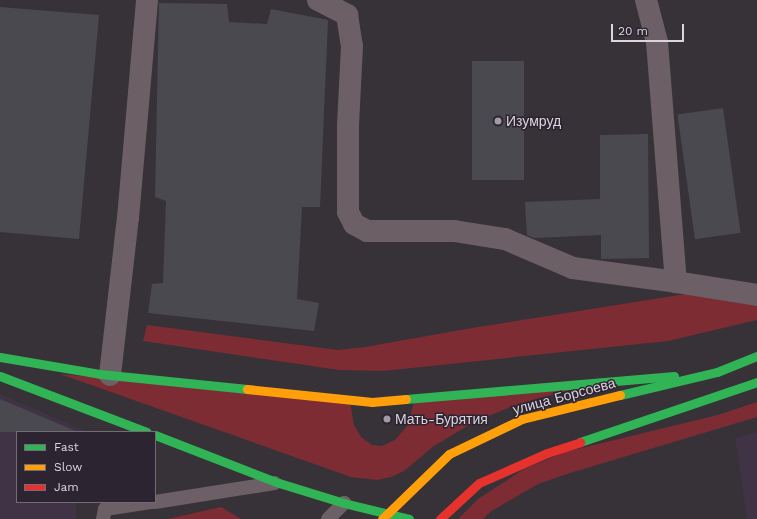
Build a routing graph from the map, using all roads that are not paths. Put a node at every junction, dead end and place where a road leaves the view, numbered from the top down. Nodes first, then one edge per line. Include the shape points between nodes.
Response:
1 (146, 0) edge
2 (318, 0) edge
3 (646, 0) edge
4 (676, 282) junction
5 (757, 295) edge
6 (757, 356) edge
7 (0, 357) edge
8 (717, 372) junction
9 (110, 375) junction
10 (0, 376) edge
11 (757, 382) edge
12 (144, 431) edge
13 (156, 435) edge
14 (279, 483) junction
15 (156, 502) edge
16 (147, 503) edge
17 (347, 508) junction
18 (384, 517) edge
19 (103, 519) edge
20 (328, 519) edge
21 (409, 519) edge
22 (440, 519) edge

1 - 9 street via 128,218
2 - 4 street via 347,15 352,46 348,126 348,212 354,224 368,231 454,231 505,239 573,268
3 - 4 street via 657,42
4 - 5 street
6 - 8 street, улица Борсоева
7 - 9 street
8 - 9 street via 372,402
8 - 18 street, улица Борсоева via 522,418 449,454
10 - 12 street
11 - 22 street via 547,453 479,483
13 - 14 street
14 - 15 lane
14 - 17 street
16 - 19 lane via 105,509
17 - 18 street
17 - 20 lane
18 - 21 street

